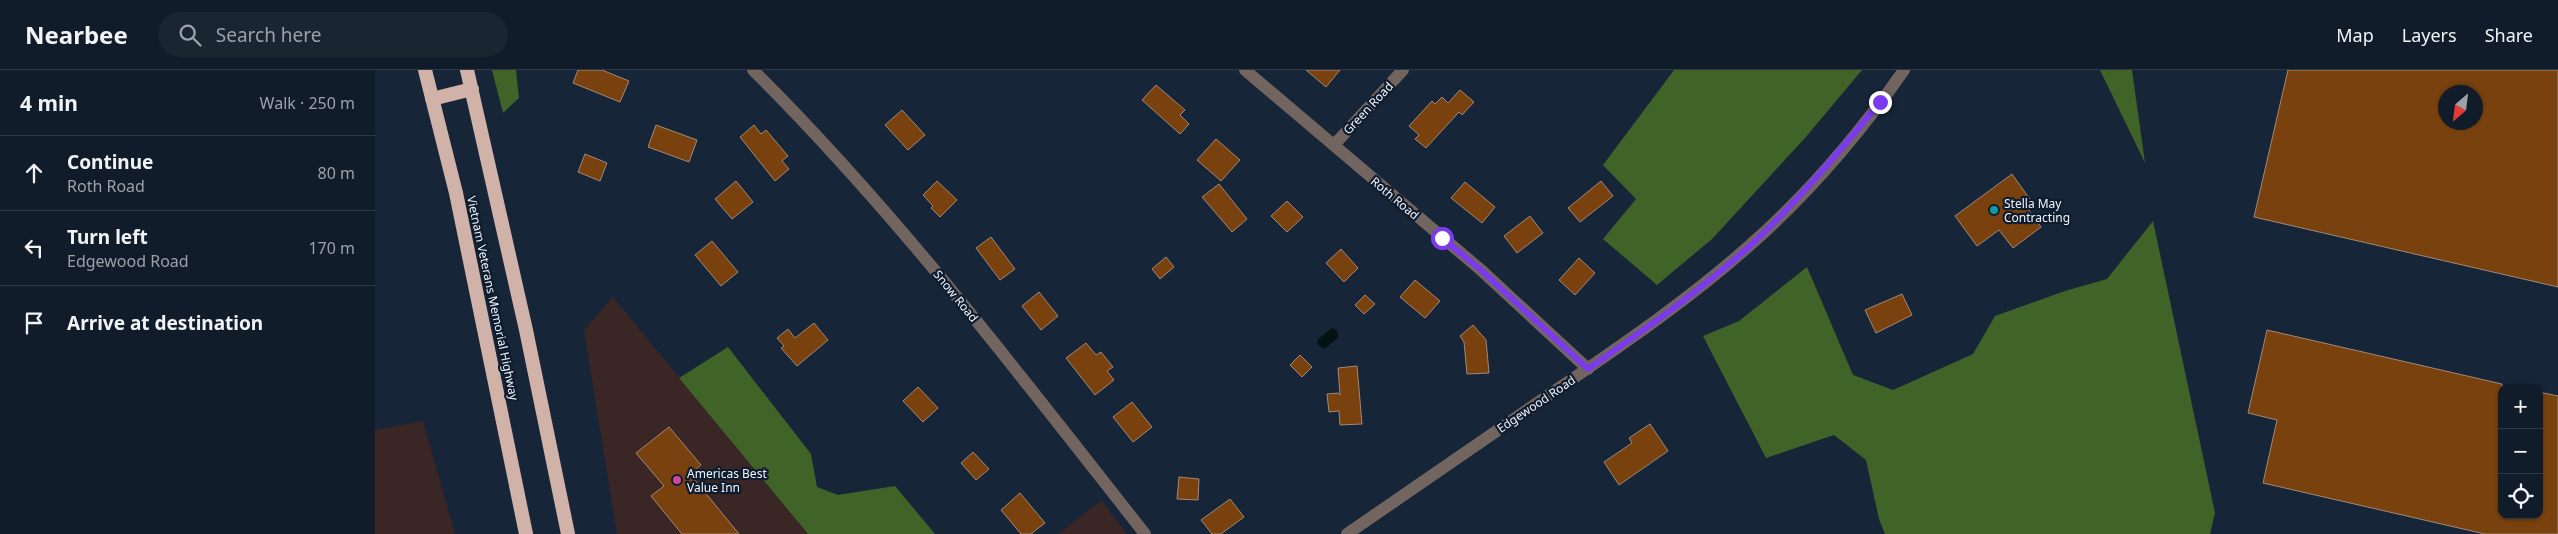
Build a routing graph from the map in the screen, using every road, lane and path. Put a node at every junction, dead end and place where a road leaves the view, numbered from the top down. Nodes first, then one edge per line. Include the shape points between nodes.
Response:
1 (425, 70) edge
2 (467, 70) edge
3 (753, 70) edge
4 (1245, 70) edge
5 (1403, 70) edge
6 (1904, 70) edge
7 (472, 89) junction
8 (432, 99) junction
9 (1334, 145) junction
10 (1588, 369) junction
11 (526, 534) edge
12 (568, 534) edge
13 (1145, 534) edge
14 (1347, 534) edge

1 - 8 highway, Vietnam Veterans Memorial Highway
2 - 7 highway, Vietnam Veterans Memorial Highway
3 - 13 street, Snow Road via 853,176 932,268
4 - 9 street, Roth Road
5 - 9 street, Green Road
6 - 10 street, Edgewood Road via 1820,174 1751,244 1696,291
7 - 8 highway
7 - 12 highway, Vietnam Veterans Memorial Highway via 527,330
8 - 11 highway, Vietnam Veterans Memorial Highway via 456,193
9 - 10 street, Roth Road via 1481,270
10 - 14 street, Edgewood Road

